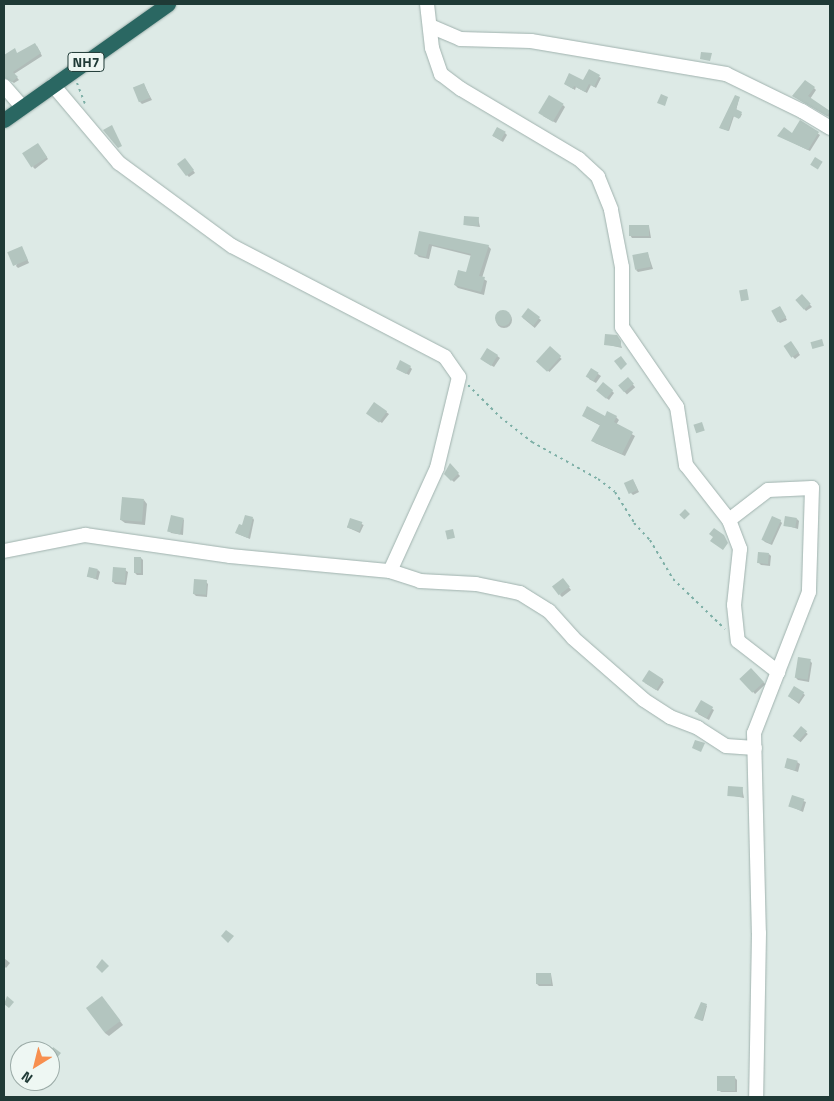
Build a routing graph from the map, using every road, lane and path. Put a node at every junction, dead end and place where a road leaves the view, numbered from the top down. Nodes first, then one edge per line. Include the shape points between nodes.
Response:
1 (168, 4) edge
2 (427, 4) edge
3 (430, 26) junction
4 (73, 71) junction
5 (54, 85) junction
6 (4, 86) edge
7 (85, 105) dead end
8 (22, 107) junction
9 (4, 120) edge
10 (830, 128) edge
11 (468, 385) dead end
12 (729, 520) junction
13 (4, 551) edge
14 (390, 571) junction
15 (738, 642) junction
16 (778, 672) junction
17 (755, 748) junction
18 (756, 1097) edge

1 - 4 highway, NH7
2 - 3 street
3 - 10 street via 460,39 531,41 726,74
3 - 12 street via 432,48 441,74 461,90 579,159 598,176 610,210 622,267 622,327 677,407 686,465
4 - 5 highway, NH7
4 - 7 path
5 - 8 highway, NH7
5 - 14 street via 119,163 232,246 445,356 459,377 437,468
6 - 8 street
8 - 9 highway, NH7
11 - 15 path via 500,417 532,442 616,492 673,579
12 - 15 street via 740,549 734,605
12 - 16 street via 768,490 812,488 809,592
13 - 14 street via 85,535 230,556
14 - 17 street via 420,581 476,584 520,593 549,611 573,638 670,717 698,728 726,746
15 - 16 street
16 - 17 street via 754,733
17 - 18 street via 759,923

